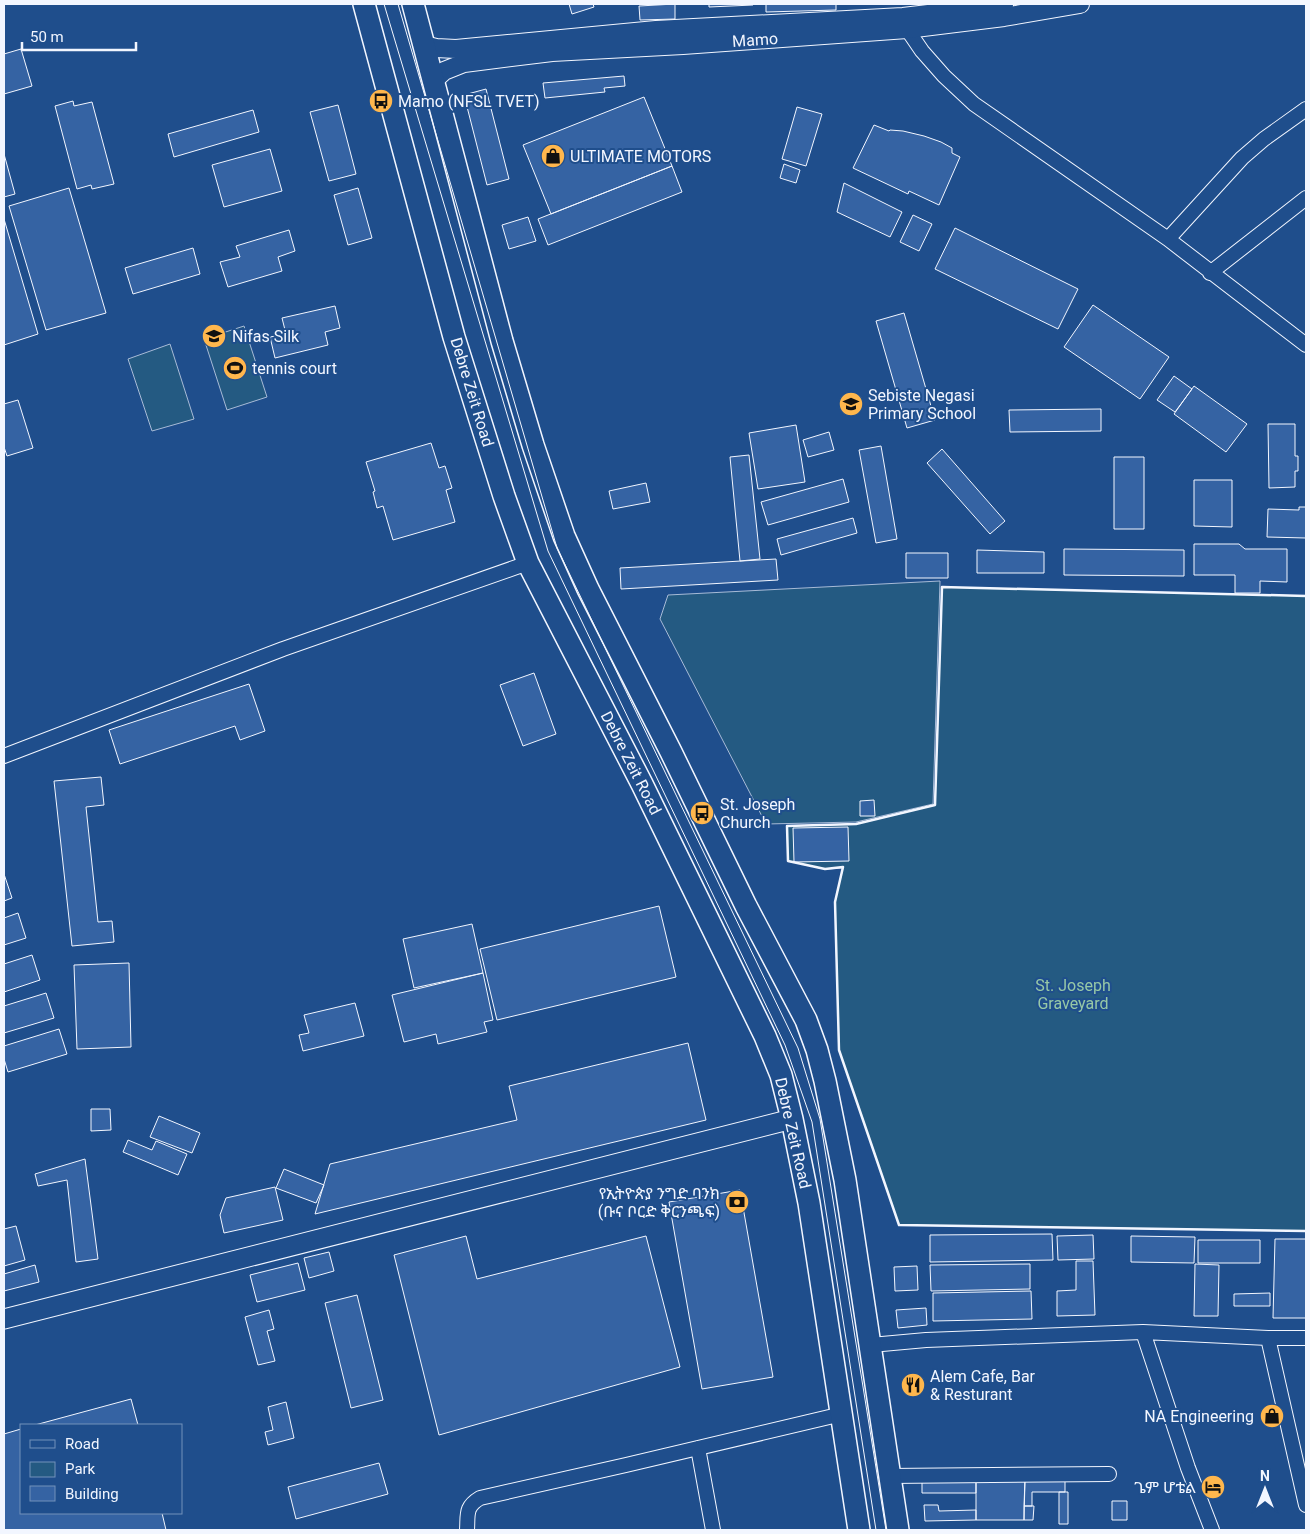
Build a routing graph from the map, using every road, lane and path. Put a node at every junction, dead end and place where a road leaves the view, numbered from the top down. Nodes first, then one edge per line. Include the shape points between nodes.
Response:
1 (364, 4) edge
2 (413, 4) edge
3 (1014, 4) edge
4 (1080, 4) edge
5 (1058, 6) edge
6 (905, 23) junction
7 (656, 38) junction
8 (424, 45) junction
9 (434, 80) junction
10 (1306, 109) edge
11 (1306, 198) edge
12 (1168, 240) junction
13 (1210, 273) junction
14 (1306, 345) edge
15 (528, 562) junction
16 (4, 756) edge
17 (792, 1119) junction
18 (4, 1319) edge
19 (1143, 1332) junction
20 (1268, 1338) junction
21 (1306, 1338) edge
22 (871, 1345) junction
23 (842, 1414) junction
24 (698, 1448) junction
25 (1109, 1474) dead end
26 (889, 1476) junction
27 (1306, 1505) edge
28 (467, 1530) edge
29 (713, 1530) edge
30 (859, 1530) edge
31 (898, 1530) edge
32 (1212, 1530) edge

1 - 15 main road, Debre Zeit Road via 454,338
2 - 8 main road
3 - 6 street
4 - 5 street, Mamo
5 - 6 street, Mamo via 1004,18
6 - 7 street, Mamo via 683,45
6 - 12 street via 944,76 974,104
7 - 8 street via 456,49
7 - 9 street, Mamo via 464,62 444,71
8 - 9 main road
9 - 22 main road via 502,341 564,536 746,906 806,1020 817,1050 843,1171
10 - 12 street via 1242,158
11 - 13 street
12 - 13 street
13 - 14 street
15 - 16 street via 283,649
15 - 17 main road, Debre Zeit Road via 642,784 765,1036 780,1074
17 - 18 main road
17 - 23 main road, Debre Zeit Road via 809,1203
19 - 20 street
19 - 22 street
19 - 32 street
20 - 21 street
20 - 27 street
22 - 26 main road
23 - 24 street
23 - 30 main road, Debre Zeit Road
24 - 28 street via 480,1498 471,1504 468,1511
24 - 29 street
25 - 26 street
26 - 31 main road

